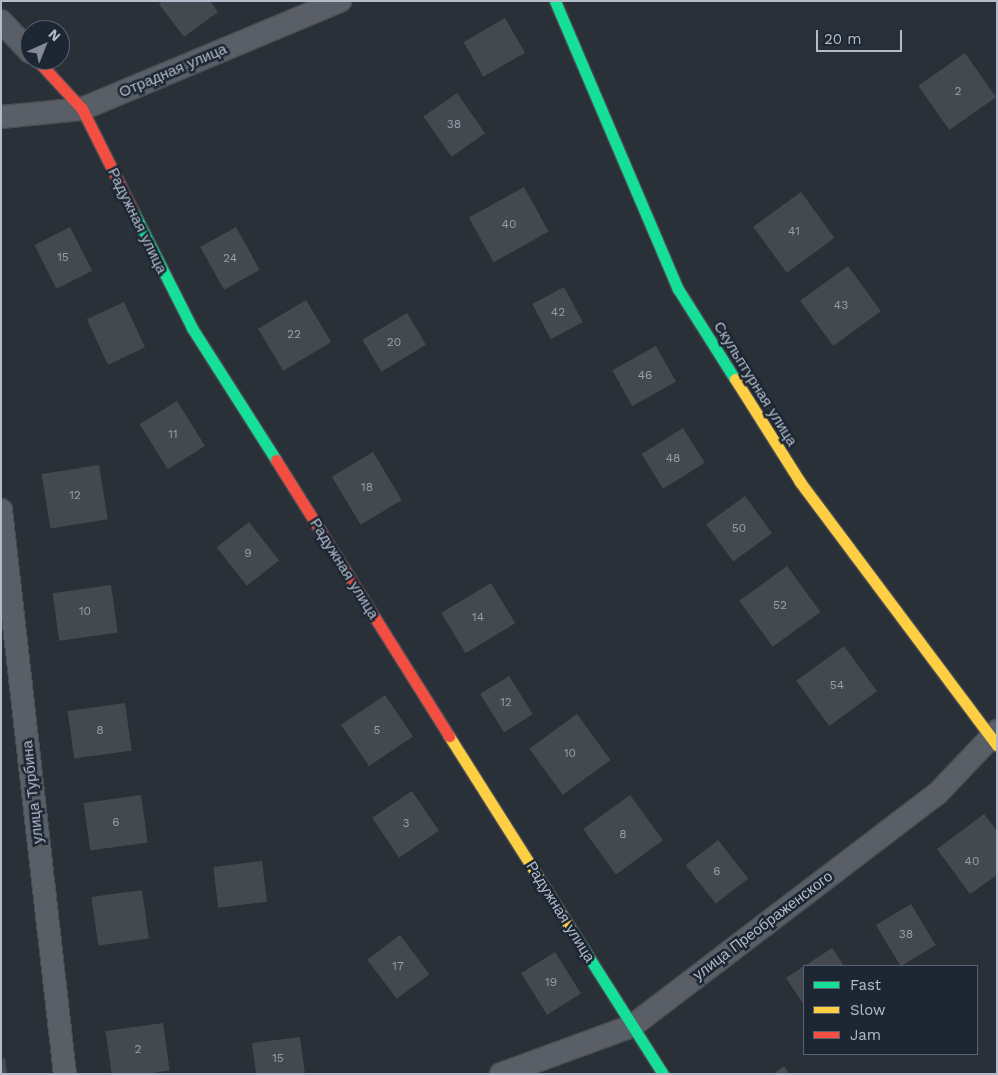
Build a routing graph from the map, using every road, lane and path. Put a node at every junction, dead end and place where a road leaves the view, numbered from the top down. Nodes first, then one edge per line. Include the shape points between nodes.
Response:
1 (340, 1) edge
2 (555, 1) edge
3 (1, 22) edge
4 (20, 42) edge
5 (46, 70) edge
6 (82, 109) junction
7 (1, 117) edge
8 (1, 510) edge
9 (994, 737) edge
10 (632, 1026) junction
11 (65, 1074) edge
12 (501, 1074) edge
13 (663, 1074) edge

1 - 6 street, Отрадная улица
2 - 9 street, Скульптурная улица via 678,289 800,482
3 - 4 street
5 - 6 street, Радужная улица
6 - 7 street, Отрадная улица
6 - 10 street, Радужная улица via 192,328
8 - 11 street, улица Турбина
9 - 10 street, улица Преображенского via 937,794
10 - 12 street, улица Преображенского
10 - 13 street, Радужная улица

